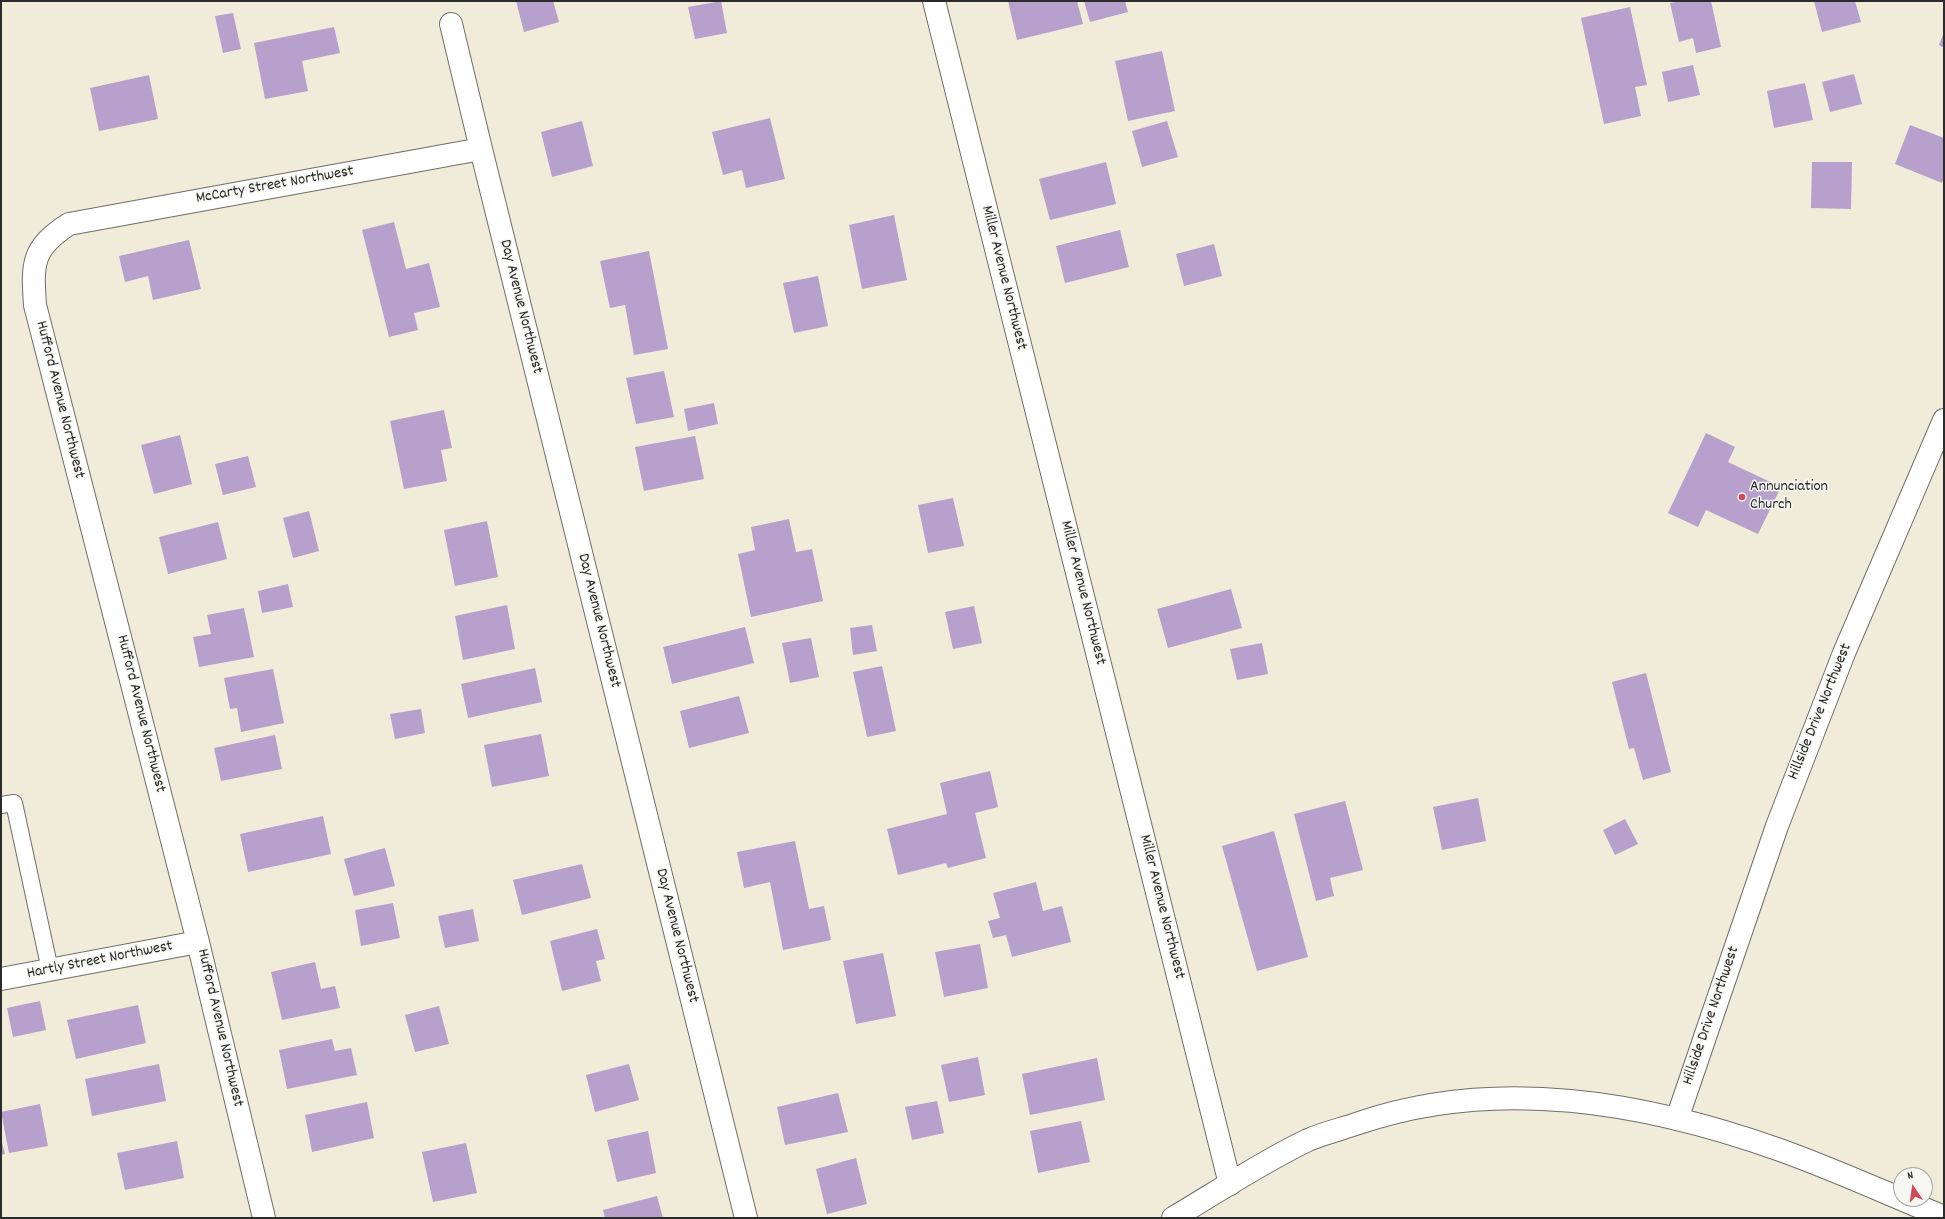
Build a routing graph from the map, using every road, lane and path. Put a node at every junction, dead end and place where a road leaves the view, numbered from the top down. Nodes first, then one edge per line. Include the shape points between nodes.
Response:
1 (934, 1) edge
2 (452, 24) dead end
3 (480, 149) junction
4 (69, 224) joint
5 (1944, 420) edge
6 (1, 805) edge
7 (198, 942) junction
8 (50, 970) junction
9 (1, 979) edge
10 (1677, 1119) junction
11 (1230, 1184) junction
12 (1944, 1217) edge
13 (264, 1218) edge
14 (746, 1218) edge
15 (1173, 1218) edge

1 - 11 street, Miller Avenue Northwest
2 - 3 street, Day Avenue Northwest
3 - 4 street, McCarty Street Northwest
3 - 14 street, Day Avenue Northwest
4 - 7 street, Hufford Avenue Northwest via 53,234 39,249 32,273 35,305
5 - 10 street, Hillside Drive Northwest via 1844,653 1776,826
6 - 8 lane via 14,803
7 - 8 street, Hartly Street Northwest
7 - 13 street, Hufford Avenue Northwest
8 - 9 street, Hartly Street Northwest
10 - 11 street via 1600,1104 1537,1098 1438,1102 1389,1112 1309,1140
10 - 12 street via 1780,1150
11 - 15 street

